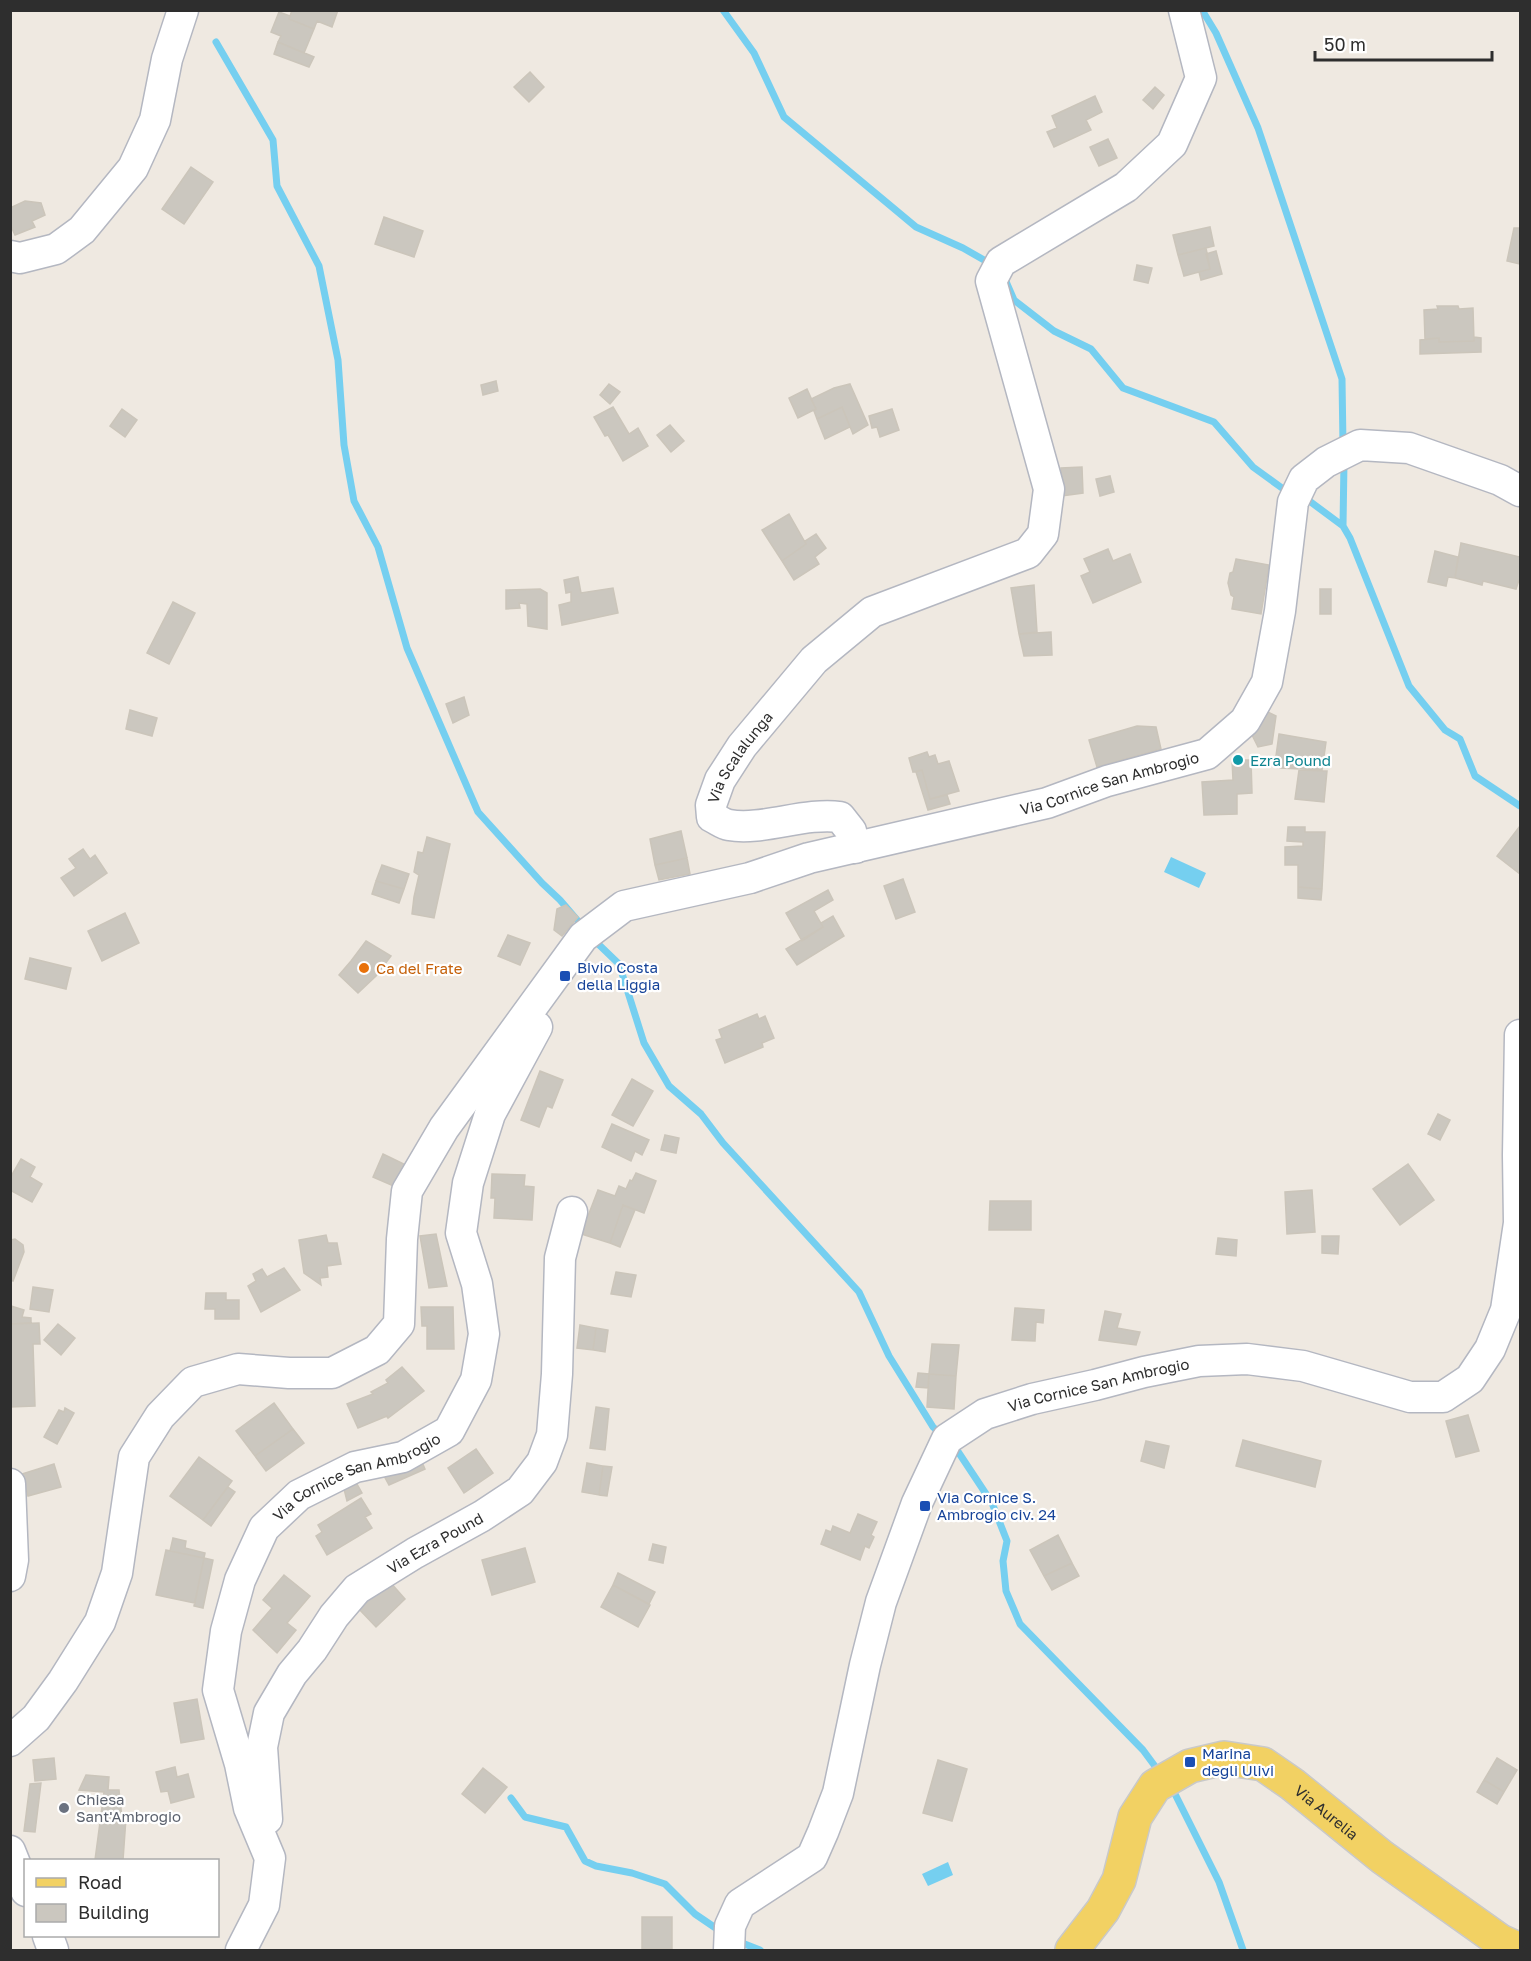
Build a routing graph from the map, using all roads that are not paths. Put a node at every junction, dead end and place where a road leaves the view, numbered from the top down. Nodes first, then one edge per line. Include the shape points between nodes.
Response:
1 (183, 10) edge
2 (1184, 10) edge
3 (10, 256) edge
4 (1521, 491) edge
5 (855, 848) junction
6 (554, 976) junction
7 (1521, 1035) edge
8 (572, 1212) dead end
9 (10, 1484) edge
10 (10, 1576) edge
11 (10, 1741) edge
12 (11, 1853) edge
13 (270, 1858) junction
14 (24, 1886) edge
15 (241, 1950) edge
16 (729, 1950) edge
17 (1072, 1950) edge
18 (1520, 1950) edge

1 - 3 street via 167,59 155,120 133,168 82,230 56,249 20,258
2 - 5 street, Via Scalalunga via 1201,78 1172,144 1125,187 996,271 1049,489 1043,534 1028,553 872,612 814,660 742,746 720,780 711,805 712,817 727,825 825,815 840,817 851,831
4 - 5 street, Via Cornice San Ambrogio via 1409,448 1360,445 1326,462 1304,479 1293,502 1267,682 1245,721 1207,754 1107,781 1047,803
5 - 6 street, Via Cornice San Ambrogio via 809,858 750,878 624,906 583,937
6 - 11 street, Via Cornice San Ambrogio via 444,1128 407,1191 399,1324 376,1350 332,1373 238,1369 193,1382 160,1416 134,1457 117,1573 100,1622 36,1718
6 - 13 street, Via Cornice San Ambrogio via 536,1031 490,1114 468,1183 461,1233 477,1284 484,1334 476,1380 449,1431 403,1456 355,1467 299,1494 264,1528 240,1580 226,1631 218,1690 249,1808
7 - 16 street, Via Cornice San Ambrogio via 1519,1223 1506,1310 1490,1349 1470,1379 1443,1396 1410,1397 1303,1366 1247,1359 1199,1361 1032,1399 985,1414 947,1440 917,1503 881,1602 838,1793 823,1832 812,1857 740,1904 730,1926
8 - 13 street, Via Ezra Pound via 560,1258 552,1435 542,1462 520,1491 357,1589 292,1674 269,1713 262,1747
9 - 10 street
12 - 14 street
13 - 15 street via 264,1905
17 - 18 main road, Via Aurelia via 1119,1880 1135,1817 1155,1786 1190,1766 1224,1758 1263,1764 1383,1857 1500,1941

